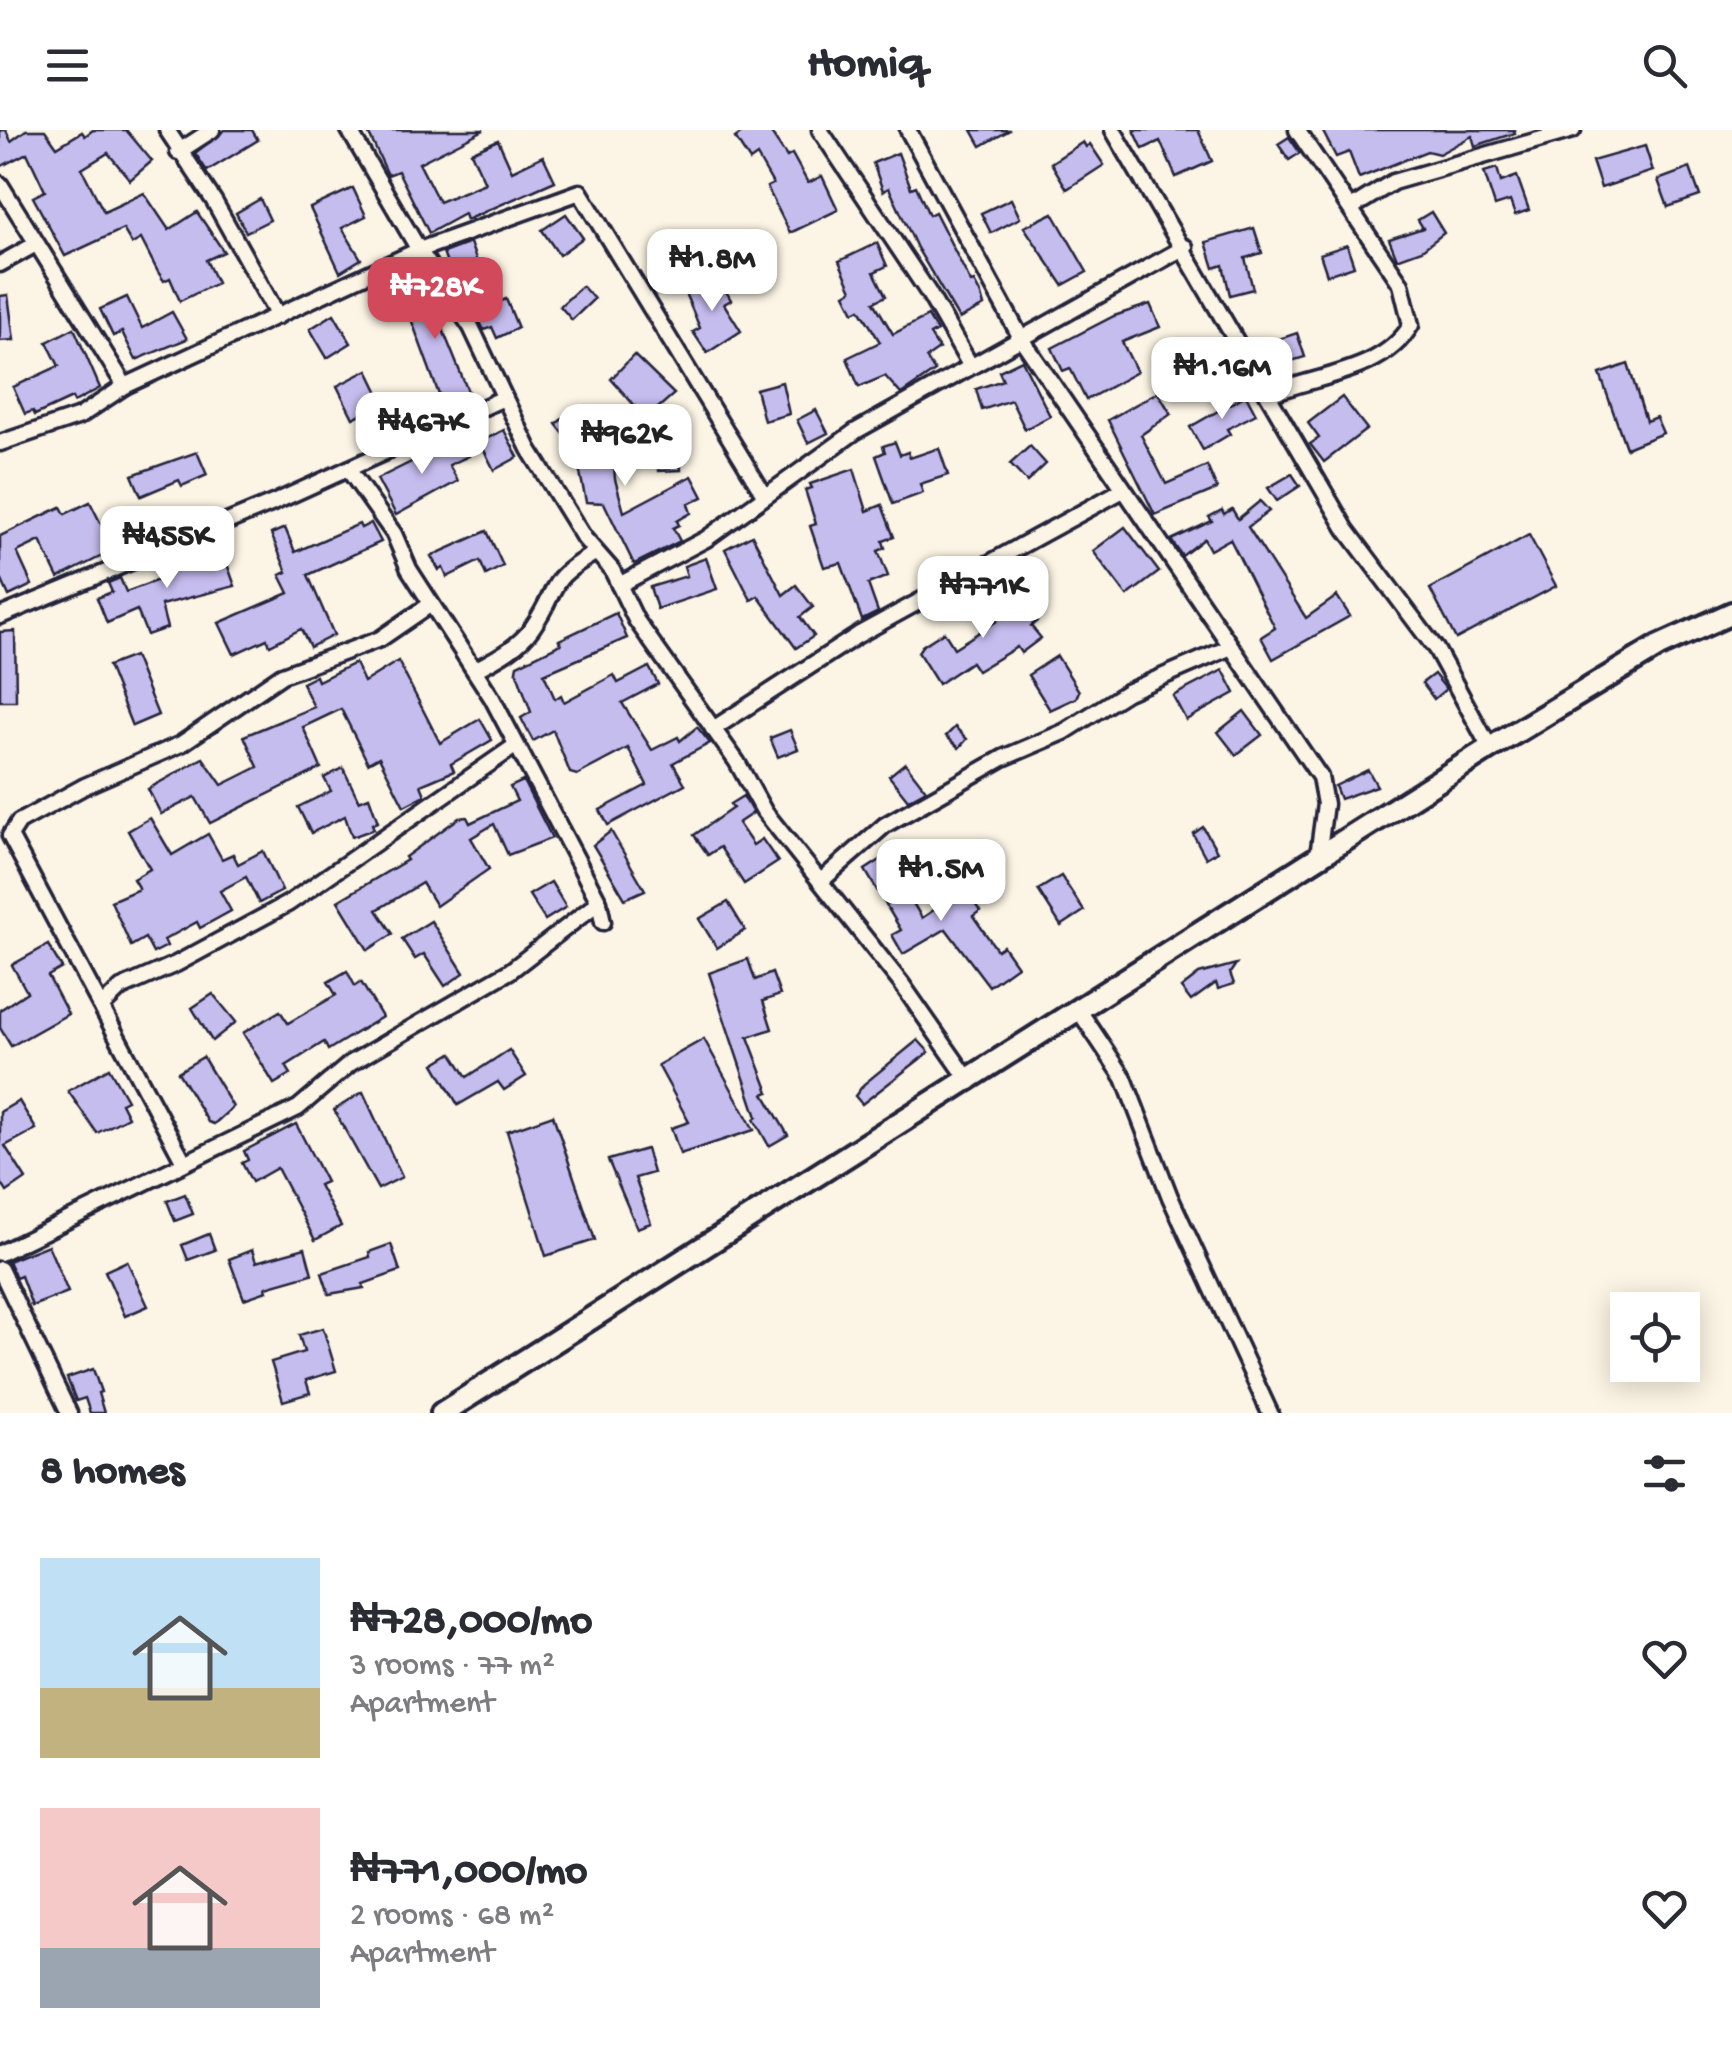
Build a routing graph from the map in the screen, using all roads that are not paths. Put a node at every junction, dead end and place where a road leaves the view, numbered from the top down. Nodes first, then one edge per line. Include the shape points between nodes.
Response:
1 (167, 130) edge
2 (212, 130) edge
3 (349, 130) edge
4 (820, 130) edge
5 (908, 130) edge
6 (1113, 130) edge
7 (1297, 130) edge
8 (1573, 130) edge
9 (178, 152) junction
10 (0, 184) edge
11 (1351, 208) junction
12 (36, 244) junction
13 (1185, 247) junction
14 (419, 250) junction
15 (0, 264) edge
16 (278, 316) junction
17 (1021, 338) junction
18 (970, 365) junction
19 (126, 386) junction
20 (1268, 395) junction
21 (504, 398) junction
22 (0, 443) edge
23 (348, 470) junction
24 (1121, 491) junction
25 (766, 496) junction
26 (595, 552) junction
27 (619, 586) junction
28 (432, 604) junction
29 (1732, 613) edge
30 (0, 616) edge
31 (1231, 647) junction
32 (476, 670) junction
33 (713, 729) junction
34 (515, 746) junction
35 (1490, 748) junction
36 (1318, 856) junction
37 (821, 881) junction
38 (599, 902) junction
39 (603, 922) dead end
40 (102, 1006) junction
41 (1080, 1012) junction
42 (970, 1082) junction
43 (184, 1160) junction
44 (0, 1253) edge
45 (0, 1269) edge
46 (69, 1413) edge
47 (442, 1413) edge
48 (1270, 1413) edge

1 - 9 street
2 - 9 street
3 - 14 street
4 - 18 street
5 - 17 street
6 - 13 street
7 - 11 street
8 - 11 street via 1393,182
9 - 16 street via 214,201
10 - 12 street
11 - 20 street via 1401,284 1410,325 1372,359
12 - 15 street
12 - 19 street
13 - 17 street
13 - 20 street
14 - 16 street
14 - 21 street via 471,328
14 - 25 street via 580,192
16 - 19 street
17 - 18 street
17 - 24 street
18 - 25 street via 856,431
19 - 22 street via 80,416
20 - 35 street via 1346,529 1436,649
21 - 23 street
21 - 26 street
23 - 28 street
23 - 30 street
24 - 31 street
24 - 33 street via 858,636
25 - 27 street
26 - 27 street
26 - 32 street via 559,574 532,628
27 - 33 street
28 - 32 street
28 - 40 street via 380,639 282,675 181,744 19,822 10,836 20,860
29 - 35 main road via 1659,646
31 - 36 street via 1320,778 1325,804
31 - 37 street via 1127,692 885,825
32 - 34 street
33 - 37 street via 764,811
34 - 38 street
34 - 40 street via 289,903 121,988
35 - 36 main road
36 - 41 main road
37 - 42 street
38 - 39 street
38 - 43 street via 510,971 351,1063 298,1108
40 - 43 street
41 - 42 main road
41 - 48 street via 1124,1078
42 - 47 main road
43 - 44 street
45 - 46 street

